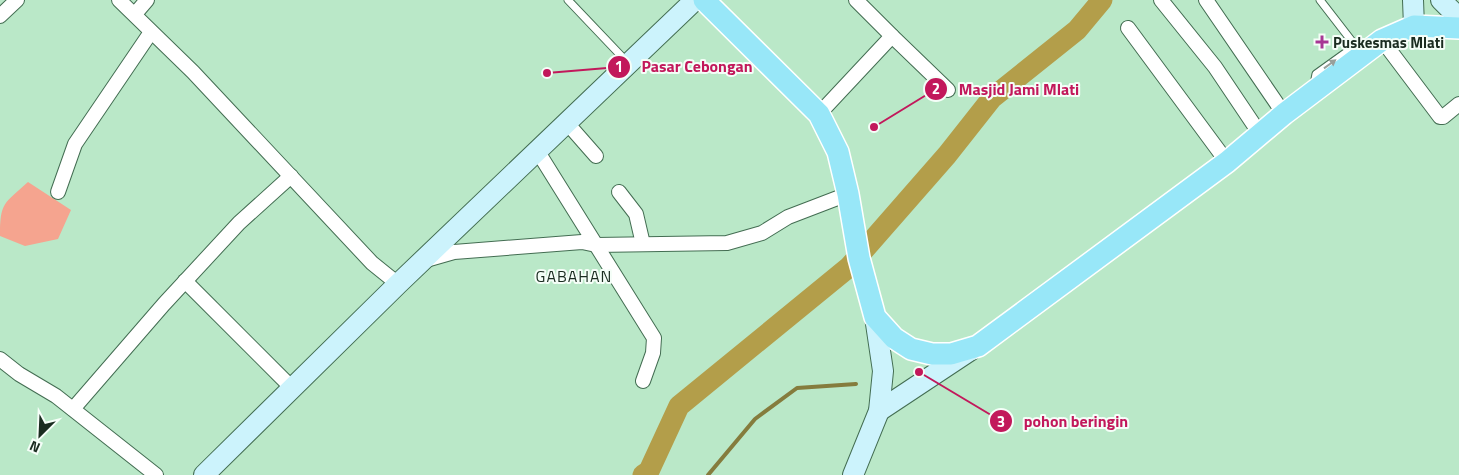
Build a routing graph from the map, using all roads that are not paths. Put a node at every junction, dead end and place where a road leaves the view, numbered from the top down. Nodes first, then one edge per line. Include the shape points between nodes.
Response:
1 (18, 0) edge
2 (119, 0) edge
3 (147, 0) edge
4 (568, 0) edge
5 (695, 0) edge
6 (704, 0) edge
7 (856, 0) edge
8 (1161, 0) edge
9 (1206, 0) edge
10 (1320, 0) edge
11 (1413, 0) edge
12 (135, 14) junction
13 (0, 16) edge
14 (1414, 26) junction
15 (1128, 28) dead end
16 (1459, 28) edge
17 (151, 32) junction
18 (892, 36) junction
19 (1382, 40) junction
20 (1359, 50) junction
21 (629, 64) junction
22 (948, 90) dead end
23 (1459, 104) edge
24 (819, 114) junction
25 (1284, 114) junction
26 (567, 123) junction
27 (1260, 134) junction
28 (538, 152) junction
29 (596, 156) dead end
30 (1227, 162) junction
31 (291, 176) junction
32 (58, 192) dead end
33 (619, 192) dead end
34 (850, 203) junction
35 (643, 244) junction
36 (596, 245) junction
37 (425, 260) junction
38 (186, 281) junction
39 (398, 284) junction
40 (875, 317) junction
41 (978, 346) junction
42 (0, 359) edge
43 (643, 381) dead end
44 (292, 388) junction
45 (73, 409) junction
46 (879, 411) junction
47 (156, 475) edge
48 (204, 475) edge
49 (853, 475) edge

1 - 13 street
2 - 12 street
3 - 12 street
4 - 21 lane
5 - 21 main road
6 - 24 main road
7 - 18 street
8 - 27 street via 1215,67
9 - 25 street
10 - 20 lane
11 - 14 main road
12 - 17 street
14 - 16 main road
14 - 19 main road
15 - 30 street
17 - 31 street via 194,72
17 - 32 street via 75,144
18 - 22 street
18 - 24 street
19 - 20 main road
19 - 23 street via 1440,117 1444,118
20 - 25 main road via 1321,86
21 - 26 main road
24 - 34 main road via 838,152
25 - 27 main road
26 - 28 main road
26 - 29 street
27 - 30 main road
28 - 36 street
28 - 37 main road
30 - 41 main road
31 - 38 street via 239,223
31 - 39 street via 372,263
33 - 35 street via 636,214
34 - 35 street via 788,216 762,233 727,243
34 - 40 main road
35 - 36 street
36 - 37 street via 582,242 454,252
36 - 43 street via 654,338 653,353
37 - 39 main road
38 - 44 street
38 - 45 street
39 - 44 main road
40 - 41 main road via 894,338 912,349 951,354
40 - 46 main road via 883,372
41 - 46 main road
42 - 45 street
44 - 48 main road
45 - 47 street
46 - 49 main road

